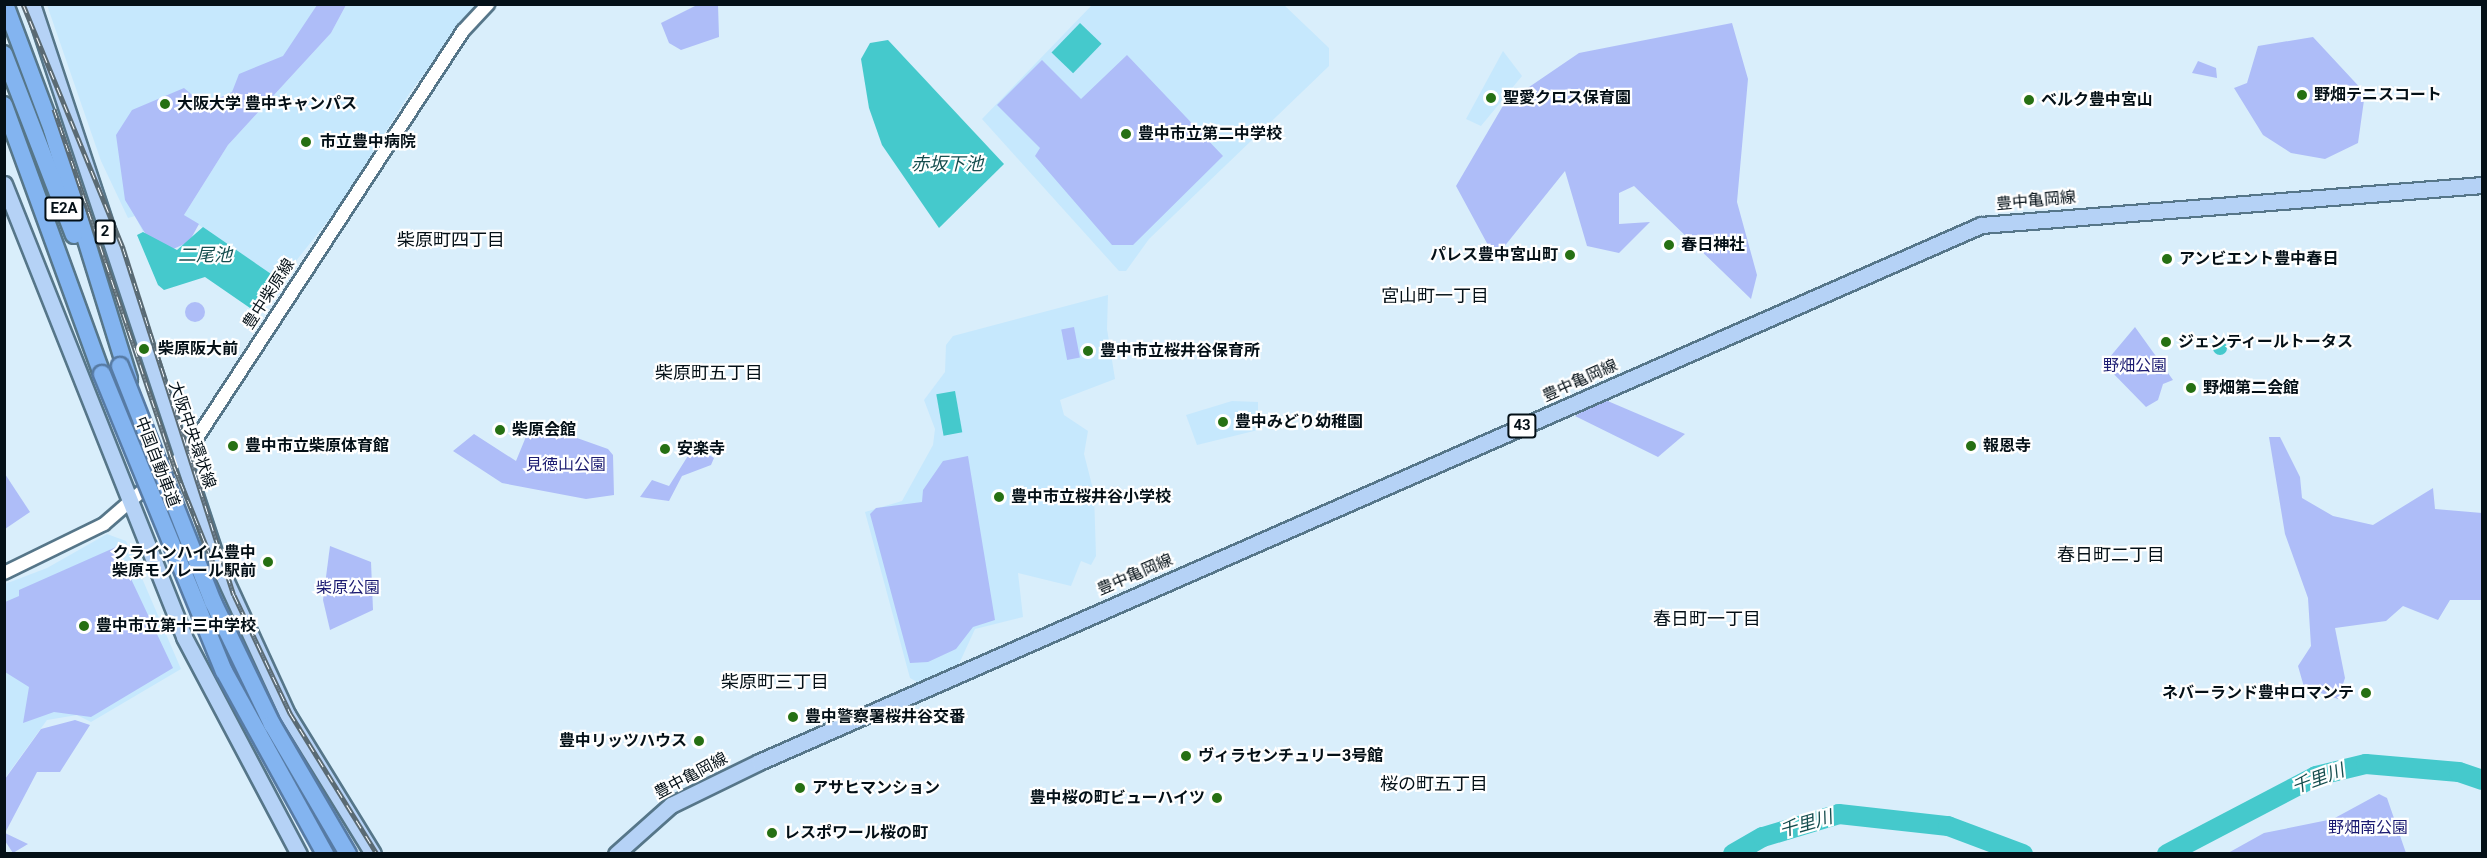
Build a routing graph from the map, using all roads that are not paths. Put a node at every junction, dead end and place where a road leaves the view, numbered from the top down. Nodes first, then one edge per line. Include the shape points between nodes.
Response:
1 (5, 4) edge
2 (32, 4) edge
3 (488, 4) edge
4 (4, 54) edge
5 (4, 105) edge
6 (4, 135) edge
7 (4, 184) edge
8 (2482, 185) edge
9 (65, 266) junction
10 (122, 365) junction
11 (180, 459) junction
12 (129, 504) junction
13 (4, 573) edge
14 (298, 854) edge
15 (325, 854) edge
16 (348, 854) edge
17 (373, 854) edge
18 (616, 854) edge

1 - 10 highway via 48,120
2 - 11 main road, 大阪中央環状線 / 2
3 - 11 street, 豊中柴原線 via 463,31 350,208 300,274 210,422
4 - 10 highway, 中国自動車道 / E2A
5 - 9 highway, 中国自動車道 / E2A
6 - 9 highway
7 - 12 main road
8 - 18 main road, 豊中亀岡線 / 43 via 1981,225 759,762 671,805
9 - 15 highway, 中国自動車道 / E2A, bridge via 102,374 224,671
10 - 16 highway, 中国自動車道 / E2A, bridge via 233,644
11 - 12 street, 豊中柴原線
11 - 17 main road, 大阪中央環状線 / 2 via 218,564 270,680
12 - 13 street, 豊中柴原線 via 68,546
12 - 14 main road via 199,670

